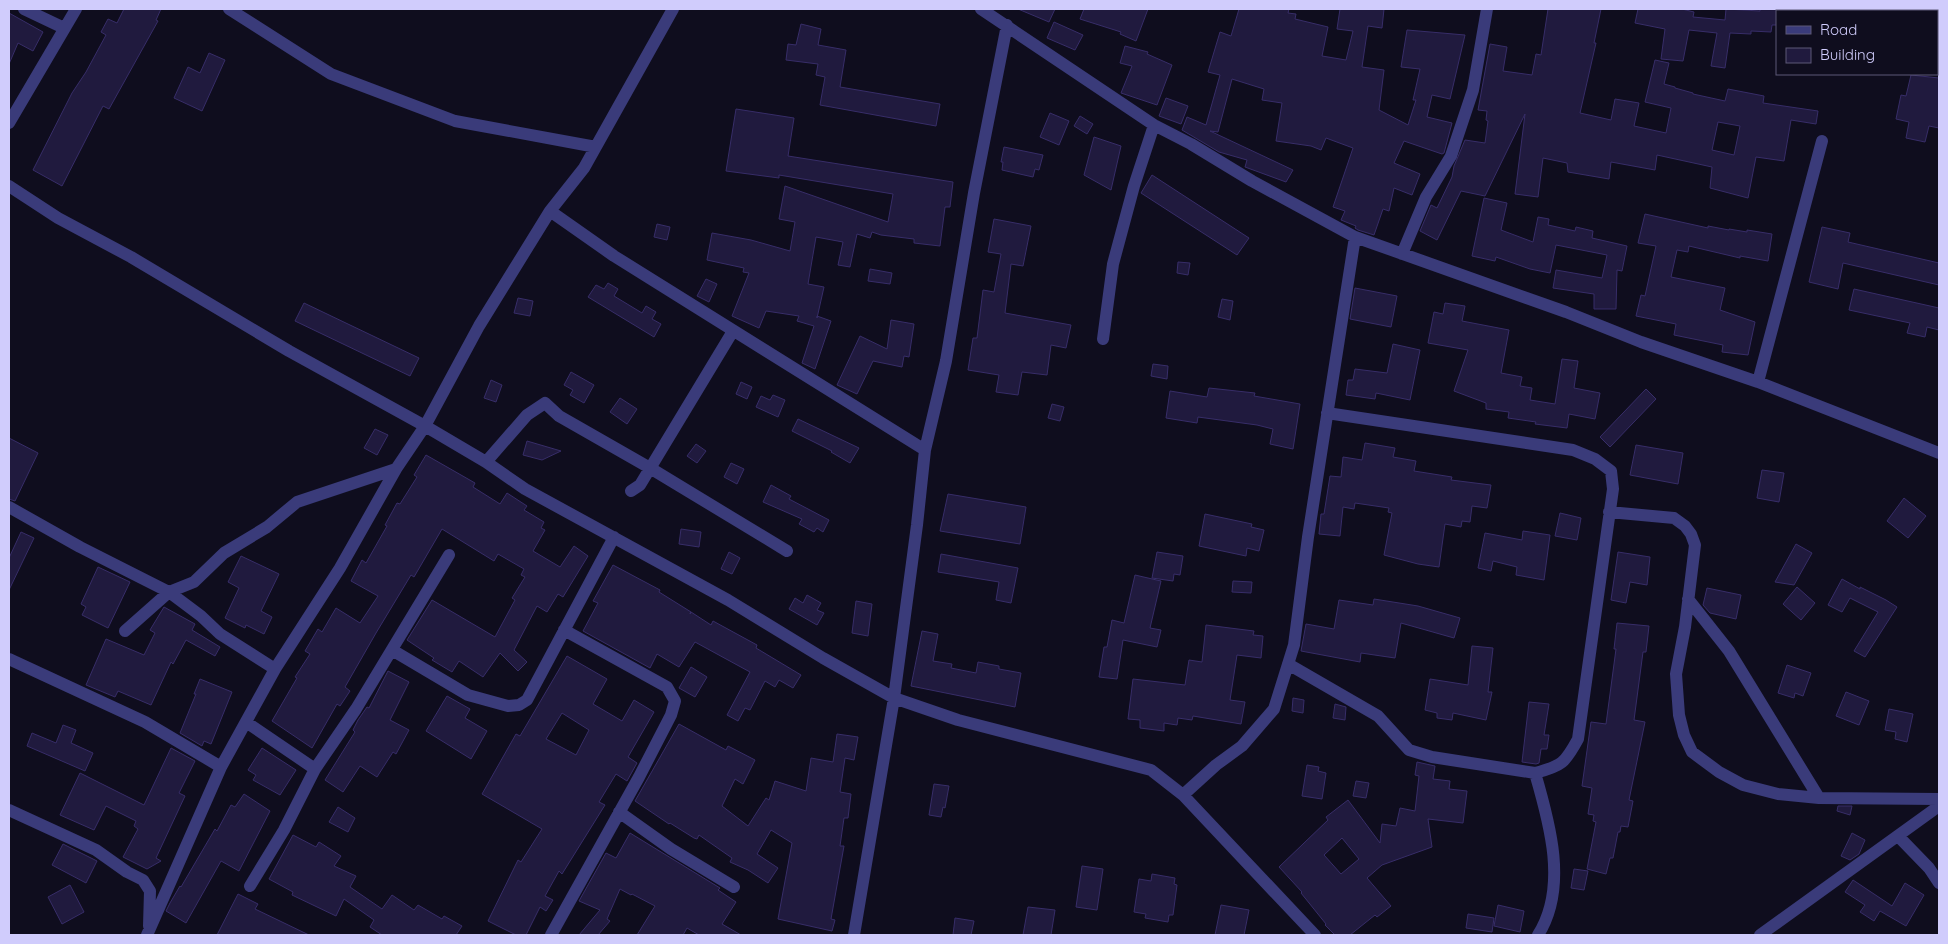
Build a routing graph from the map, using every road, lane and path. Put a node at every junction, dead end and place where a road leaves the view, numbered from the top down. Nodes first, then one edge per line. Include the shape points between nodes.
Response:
1 (24, 9) edge
2 (76, 9) edge
3 (229, 9) edge
4 (673, 9) edge
5 (981, 9) edge
6 (1487, 9) edge
7 (1006, 25) junction
8 (64, 28) junction
9 (9, 123) edge
10 (1154, 125) junction
11 (1822, 141) dead end
12 (596, 147) junction
13 (9, 186) edge
14 (550, 212) junction
15 (1355, 237) junction
16 (1402, 254) junction
17 (733, 331) junction
18 (1103, 339) dead end
19 (1758, 382) junction
20 (1327, 413) junction
21 (425, 426) junction
22 (925, 450) junction
23 (1939, 453) edge
24 (486, 462) junction
25 (650, 468) junction
26 (396, 469) junction
27 (631, 491) dead end
28 (9, 507) edge
29 (1609, 512) junction
30 (614, 537) junction
31 (787, 551) dead end
32 (449, 555) dead end
33 (169, 592) junction
34 (1688, 599) junction
35 (564, 630) junction
36 (125, 631) dead end
37 (392, 650) junction
38 (9, 659) edge
39 (1288, 664) junction
40 (275, 669) junction
41 (894, 698) junction
42 (246, 722) junction
43 (221, 767) junction
44 (314, 769) junction
45 (1536, 773) junction
46 (1183, 795) junction
47 (1819, 798) junction
48 (1939, 799) edge
49 (1939, 806) edge
50 (9, 810) edge
51 (619, 812) junction
52 (1898, 836) junction
53 (1939, 883) edge
54 (250, 886) dead end
55 (734, 887) dead end
56 (150, 934) edge
57 (551, 935) edge
58 (854, 935) edge
59 (1315, 935) edge
60 (1538, 935) edge
61 (1760, 935) edge

1 - 8 street
2 - 8 street
3 - 12 street via 331,74 455,121
4 - 12 street
5 - 7 street
6 - 16 street via 1473,90 1451,156 1426,197
7 - 10 street
7 - 22 street via 946,361
8 - 9 street
10 - 15 street
10 - 18 street via 1113,264
11 - 19 street
12 - 14 street
13 - 21 street via 58,218 131,256 289,351
14 - 17 street
14 - 21 street via 479,326
15 - 16 street
15 - 20 street
16 - 19 street
17 - 22 street
17 - 25 street
19 - 23 street
20 - 29 street via 1573,450 1595,459 1611,471 1613,489
20 - 39 street via 1294,645
21 - 24 street
21 - 26 street
22 - 41 street
24 - 25 street via 527,415 545,403 559,416
24 - 30 street via 525,490
25 - 27 street via 640,485
25 - 31 street
26 - 33 street via 297,502 267,527 224,552 194,582
26 - 40 street via 340,568
28 - 33 street
29 - 34 street via 1674,518 1685,526 1695,545
29 - 45 street via 1578,739 1567,759 1555,768
30 - 35 street
30 - 41 street
32 - 37 street
33 - 36 street
33 - 40 street via 220,634
34 - 47 street via 1729,650
34 - 47 street via 1676,674 1679,715 1692,752 1743,785 1778,794
35 - 37 street via 526,700 519,705 508,706 468,694
35 - 51 street via 667,687 675,701 671,715
37 - 44 street
38 - 43 street via 145,722
39 - 45 street via 1378,716 1410,750 1432,757
39 - 46 street via 1274,709 1259,728
40 - 42 street
41 - 46 street via 958,720 1151,770
41 - 58 street
42 - 43 street
42 - 44 street
43 - 56 street
44 - 54 street via 284,830
45 - 60 street via 1555,867 1554,895 1546,922
46 - 59 street
47 - 48 street
49 - 52 street
50 - 56 street via 96,850 143,880 150,891
51 - 55 street via 671,849
51 - 57 street
52 - 53 street
52 - 61 street

